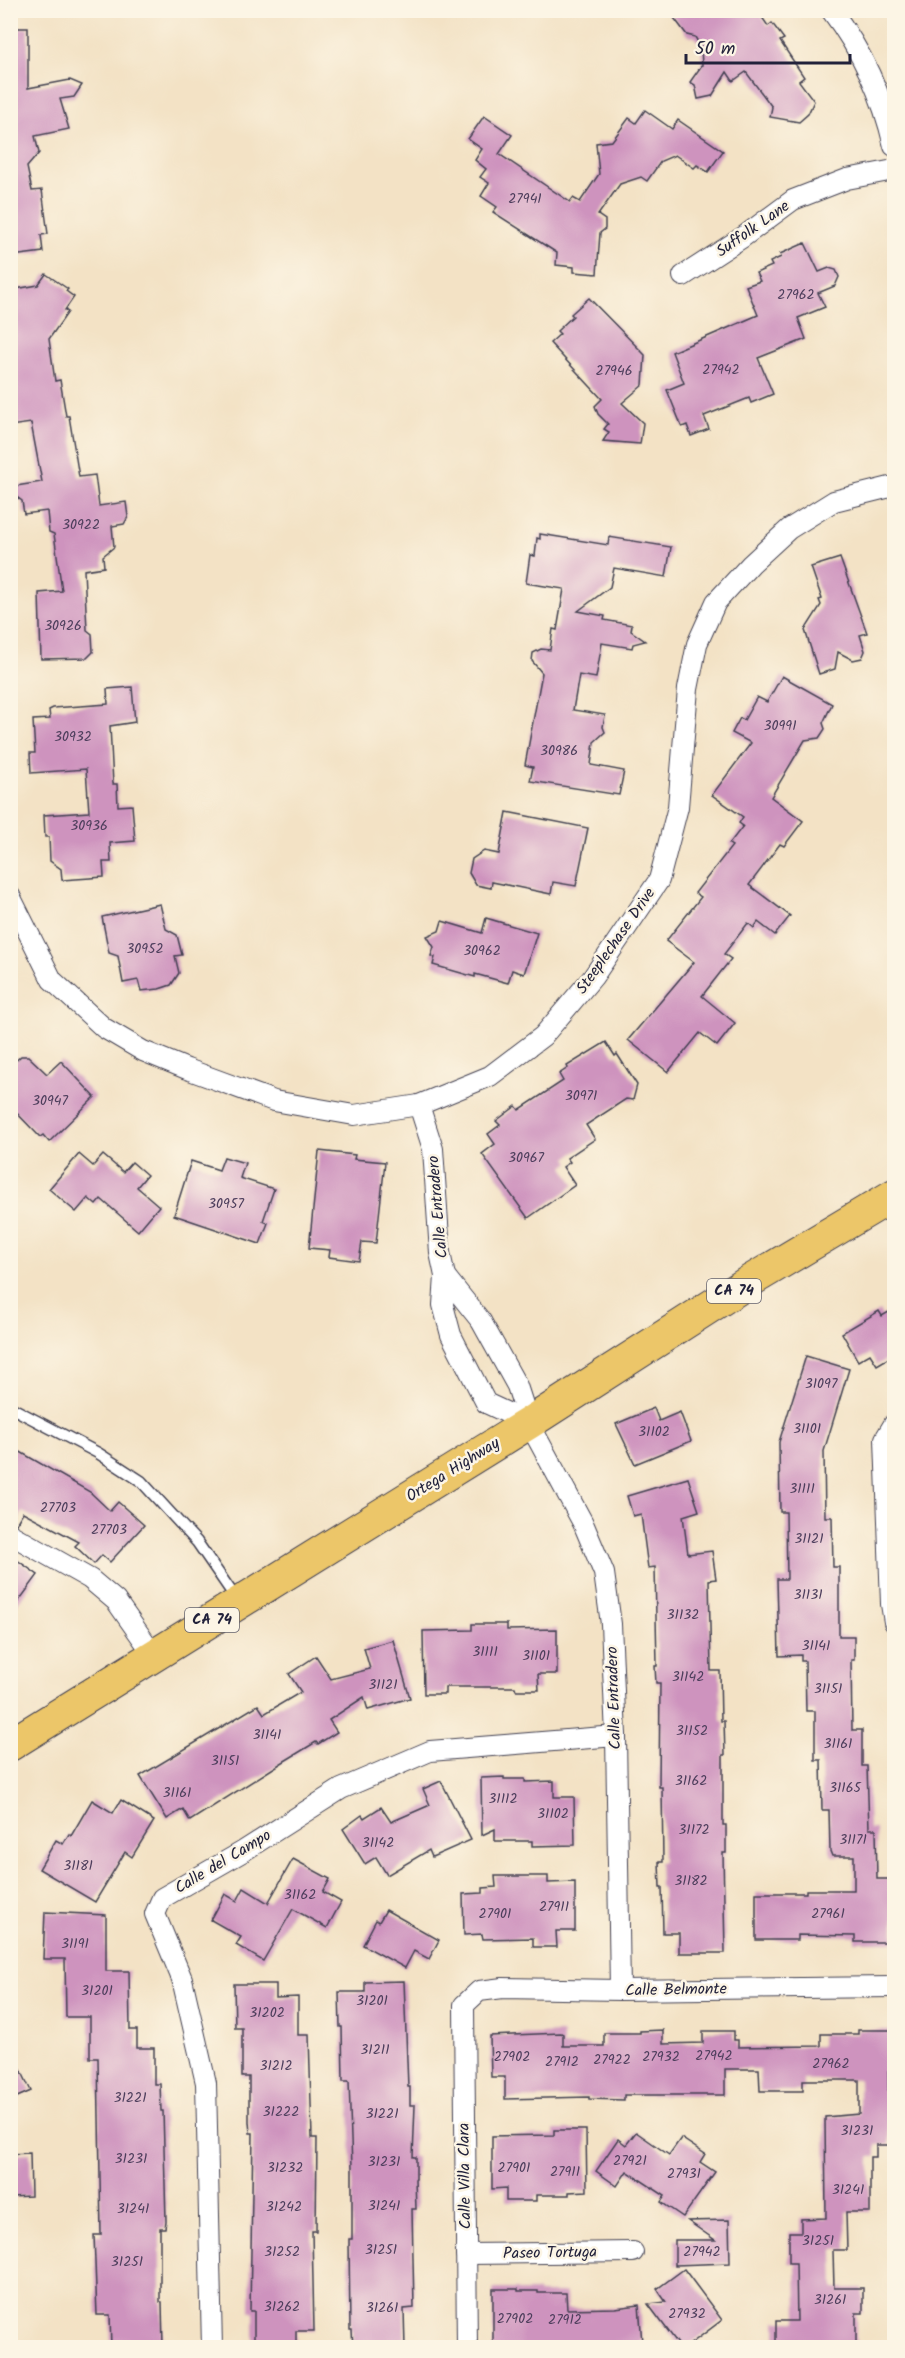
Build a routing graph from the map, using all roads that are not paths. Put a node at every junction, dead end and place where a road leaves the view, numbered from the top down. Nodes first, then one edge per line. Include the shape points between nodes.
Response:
1 (831, 10) edge
2 (894, 146) edge
3 (894, 170) edge
4 (683, 276) dead end
5 (894, 486) edge
6 (10, 896) edge
7 (419, 1105) junction
8 (894, 1195) edge
9 (445, 1275) junction
10 (481, 1321) junction
11 (451, 1335) junction
12 (10, 1407) edge
13 (529, 1424) junction
14 (894, 1424) edge
15 (12, 1538) edge
16 (239, 1603) junction
17 (894, 1622) edge
18 (154, 1654) junction
19 (616, 1736) junction
20 (10, 1745) edge
21 (894, 1987) edge
22 (620, 1990) junction
23 (464, 2005) joint
24 (633, 2252) dead end
25 (466, 2254) junction
26 (212, 2348) edge
27 (467, 2348) edge

1 - 2 street via 850,35 869,72 888,118
3 - 4 street, Suffolk Lane via 847,179 793,200
5 - 7 street, Steeplechase Drive via 834,501 789,529 716,602 697,644 688,689 678,807 659,880 593,977 543,1036 490,1076
6 - 7 street, Steeplechase Drive via 52,980 104,1028 143,1051 274,1101 354,1115
7 - 9 street, Calle Entradero via 433,1149
8 - 13 main road, Ortega Highway / CA 74 via 750,1281
9 - 10 street, Calle Entradero
9 - 11 street, Calle Entradero via 443,1305
10 - 11 street
10 - 13 street, Calle Entradero via 517,1386
11 - 13 street, Calle Entradero via 486,1403
12 - 16 lane via 98,1453 141,1481 196,1542
13 - 16 main road, Ortega Highway / CA 74
13 - 19 street, Calle Entradero via 583,1522 604,1573 611,1624
14 - 17 street via 885,1439
15 - 18 street via 99,1586 116,1601
16 - 18 main road, Ortega Highway / CA 74
18 - 20 main road, Ortega Highway / CA 74
19 - 22 street, Calle Entradero
19 - 26 street, Calle del Campo via 430,1751 341,1790 162,1898 155,1914 182,1979 206,2083
21 - 22 street, Calle Belmonte
22 - 23 street, Calle Belmonte via 503,1988 479,1991
23 - 25 street, Calle Villa Clara
24 - 25 street, Paseo Tortuga
25 - 27 street, Calle Villa Clara

